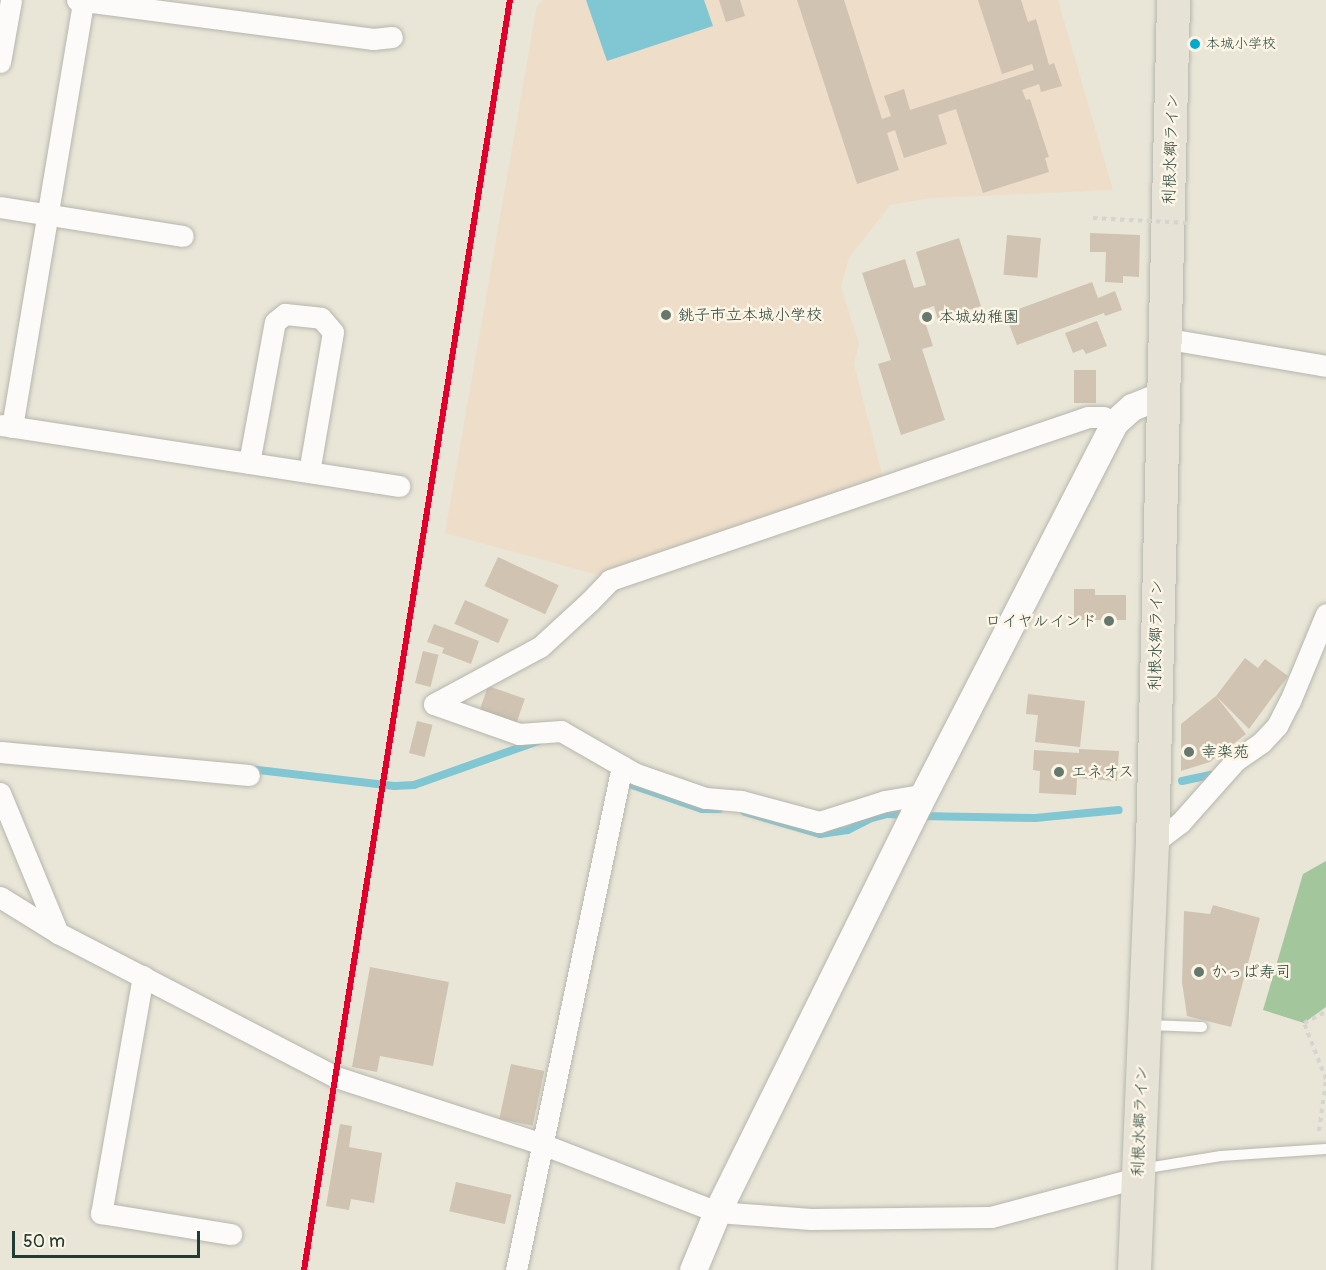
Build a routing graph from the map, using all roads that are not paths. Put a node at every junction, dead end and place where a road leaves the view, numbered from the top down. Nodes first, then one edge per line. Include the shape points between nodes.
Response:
1 (11, 0) edge
2 (1173, 0) edge
3 (80, 1) edge
4 (392, 37) dead end
5 (0, 62) edge
6 (0, 207) edge
7 (48, 215) junction
8 (183, 236) dead end
9 (1163, 338) junction
10 (1326, 366) edge
11 (1162, 395) junction
12 (1114, 423) junction
13 (6, 426) edge
14 (249, 463) junction
15 (309, 472) junction
16 (399, 486) dead end
17 (1326, 614) edge
18 (0, 752) edge
19 (622, 766) junction
20 (249, 776) dead end
21 (0, 793) edge
22 (917, 809) junction
23 (1152, 844) junction
24 (0, 897) edge
25 (58, 933) junction
26 (143, 976) junction
27 (1144, 1025) junction
28 (1202, 1028) dead end
29 (542, 1144) junction
30 (1326, 1149) edge
31 (1137, 1174) junction
32 (717, 1212) junction
33 (231, 1234) dead end
34 (516, 1270) edge
35 (693, 1270) edge
36 (1134, 1270) edge

1 - 5 street
2 - 9 highway, 利根水郷ライン
3 - 4 street via 373,39
3 - 7 street
6 - 7 street
7 - 8 street
7 - 13 street
9 - 10 street
9 - 11 highway, 利根水郷ライン
11 - 12 street via 1132,406
11 - 23 highway, 利根水郷ライン
12 - 19 street via 1103,417 1088,417 610,580 540,647 434,704 519,734 561,732
12 - 22 street
13 - 14 street
14 - 15 street
14 - 15 street via 275,322 285,314 321,318 333,332
15 - 16 street
17 - 23 street via 1277,726 1235,761 1180,823
18 - 20 street
19 - 22 street via 705,798 741,801 819,822 885,801
19 - 29 street
21 - 25 street
22 - 32 street
23 - 27 highway, 利根水郷ライン
24 - 25 street
25 - 26 street
26 - 29 street via 336,1077
26 - 33 street via 101,1213
27 - 28 lane
27 - 31 highway, 利根水郷ライン
29 - 32 street
29 - 34 street
30 - 31 lane via 1221,1155
31 - 32 street via 991,1217 811,1219
31 - 36 highway, 利根水郷ライン
32 - 35 street

